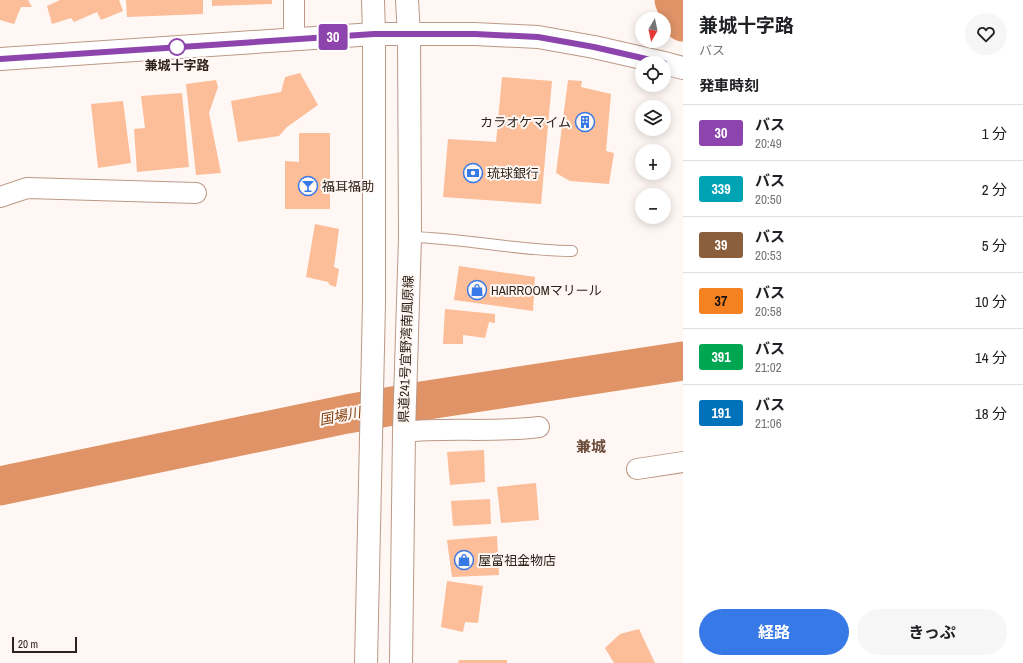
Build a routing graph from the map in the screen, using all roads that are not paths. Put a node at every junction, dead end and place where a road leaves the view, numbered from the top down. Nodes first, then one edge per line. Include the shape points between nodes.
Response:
1 (294, 0) edge
2 (373, 0) edge
3 (407, 0) edge
4 (374, 34) junction
5 (409, 34) junction
6 (294, 39) junction
7 (0, 59) edge
8 (672, 65) edge
9 (196, 193) dead end
10 (0, 197) edge
11 (410, 237) junction
12 (572, 251) dead end
13 (539, 427) dead end
14 (404, 428) junction
15 (683, 462) edge
16 (637, 469) dead end
17 (366, 663) edge
18 (401, 663) edge

1 - 6 street
2 - 4 main road
3 - 5 main road, 県道241号宜野湾南風原線
4 - 5 main road
4 - 6 main road
4 - 17 main road via 376,119 373,366
5 - 8 main road via 538,37
5 - 11 main road, 県道241号宜野湾南風原線
6 - 7 main road
9 - 10 street via 27,188
11 - 12 lane via 540,251
11 - 14 main road, 県道241号宜野湾南風原線
13 - 14 street via 429,430
14 - 18 main road, 県道241号宜野湾南風原線
15 - 16 street

